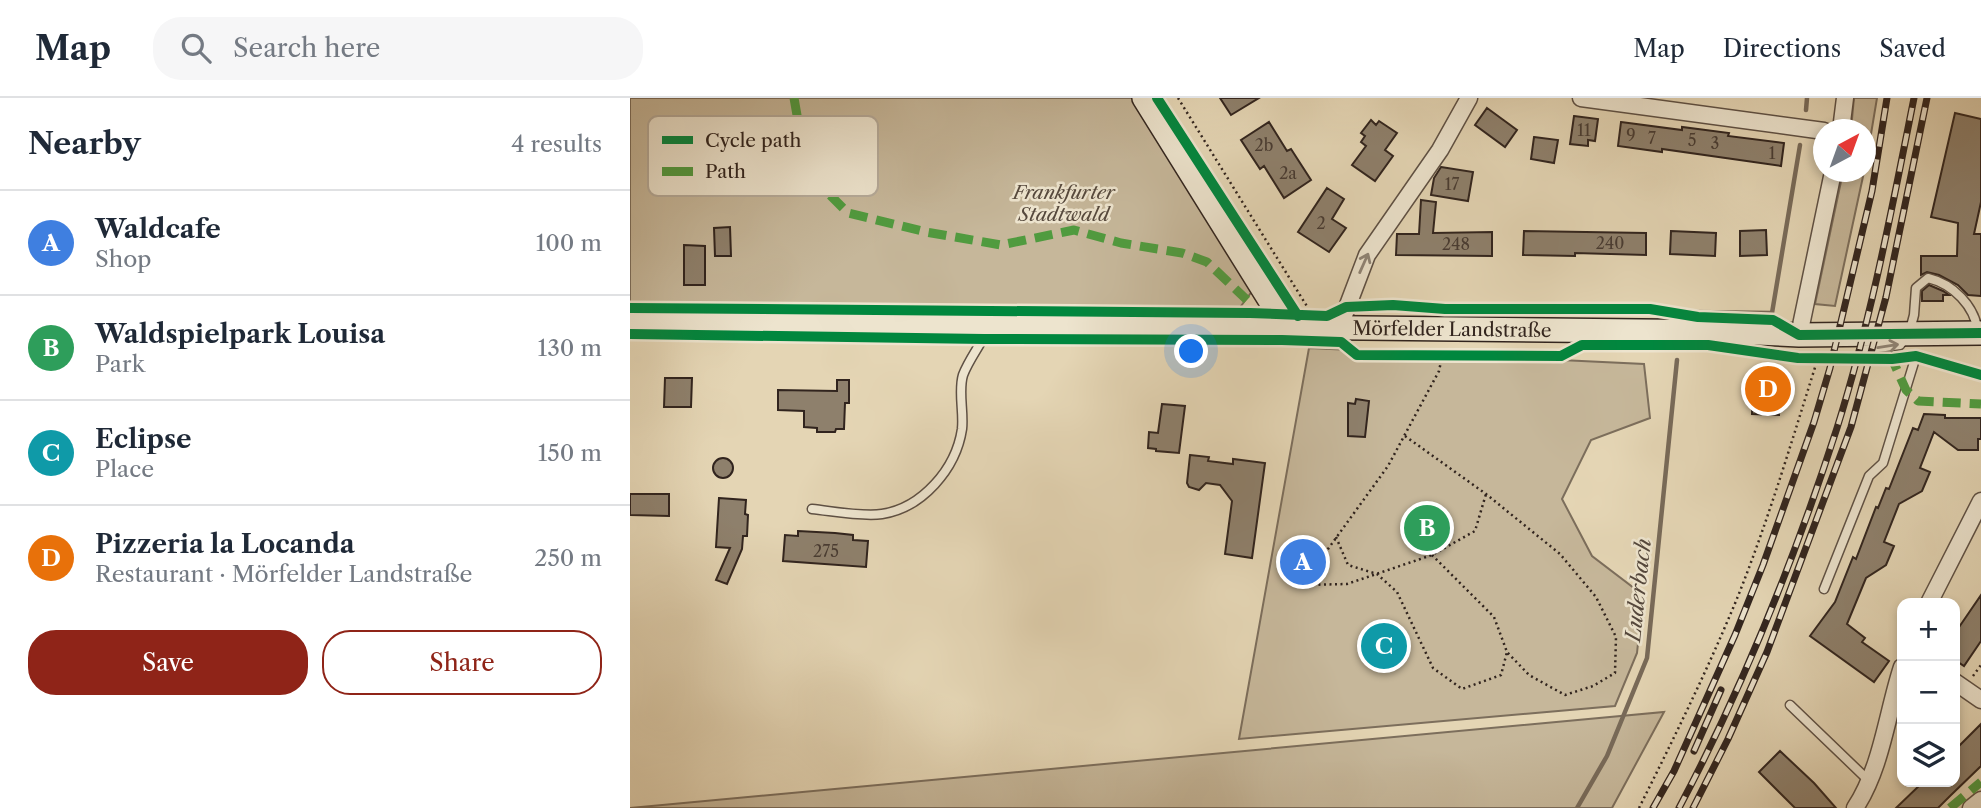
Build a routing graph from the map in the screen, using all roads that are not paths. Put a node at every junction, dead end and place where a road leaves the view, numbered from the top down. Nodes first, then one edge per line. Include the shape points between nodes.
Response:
1 (1144, 98) edge
2 (1469, 98) edge
3 (1581, 98) edge
4 (1845, 98) edge
5 (1842, 119) edge
6 (1813, 130) edge
7 (1831, 182) edge
8 (630, 320) edge
9 (1282, 321) junction
10 (990, 325) junction
11 (1340, 326) junction
12 (1909, 334) junction
13 (1800, 335) junction
14 (1979, 336) edge
15 (1863, 350) dead end
16 (1916, 356) dead end
17 (1981, 501) edge
18 (812, 509) dead end
19 (1824, 589) dead end
20 (1932, 598) edge
21 (1897, 683) edge
22 (1960, 685) edge
23 (1981, 700) edge
24 (1790, 705) dead end
25 (1868, 780) junction
26 (1981, 800) edge
27 (1855, 808) edge
28 (1971, 808) edge

1 - 9 main road
11 -> 2 street via 1367,255 1440,150
3 - 6 street
4 - 5 street
7 - 13 street
8 - 10 main road, Mörfelder Landstraße
9 - 10 main road, Mörfelder Landstraße
9 - 11 main road, Mörfelder Landstraße
10 - 18 lane via 963,376 962,431 940,479 902,510 879,515
11 - 13 main road, Mörfelder Landstraße
12 - 13 main road, Mörfelder Landstraße
12 - 14 main road, Mörfelder Landstraße
12 - 14 lane via 1916,288 1928,278 1942,281 1958,294 1973,312
15 -> 12 lane via 1900,345
16 - 19 lane via 1883,463 1869,475
17 - 20 street
21 - 25 street
22 - 23 street
24 - 25 lane
25 - 27 street
26 - 28 street

